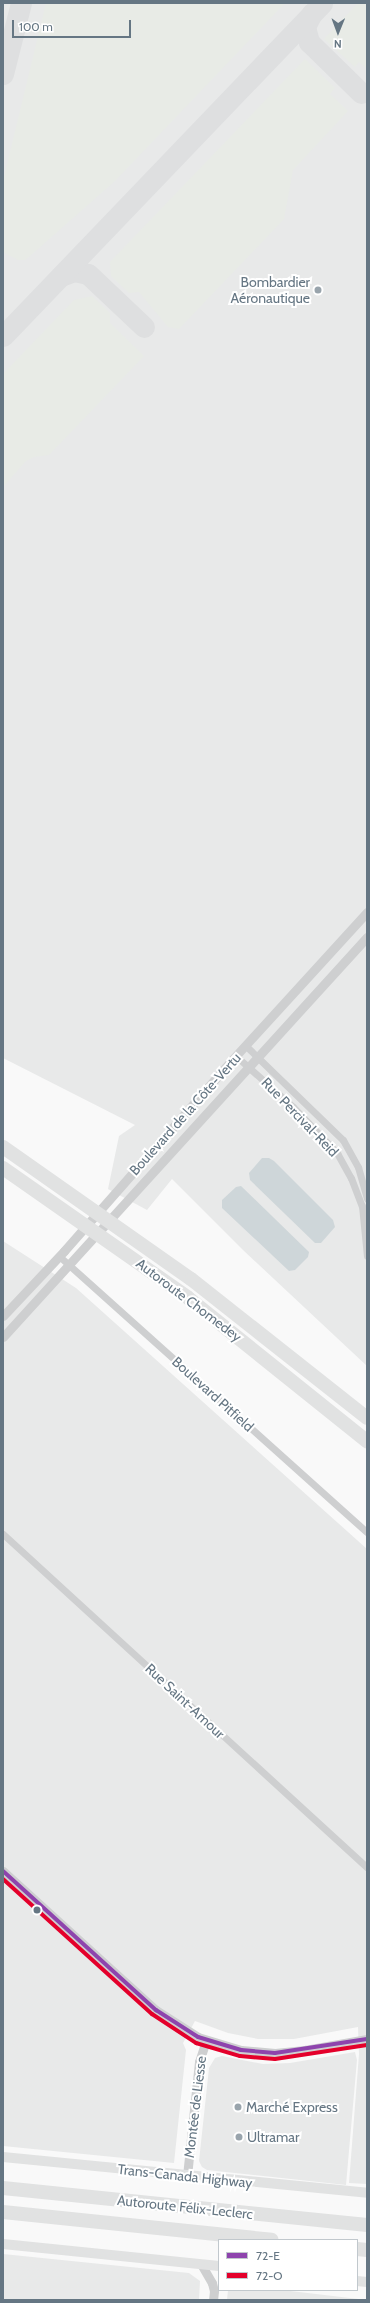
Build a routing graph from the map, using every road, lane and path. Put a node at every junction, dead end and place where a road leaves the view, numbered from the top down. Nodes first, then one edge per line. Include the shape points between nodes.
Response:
1 (367, 912) edge
2 (367, 937) edge
3 (246, 1046) junction
4 (236, 1056) junction
5 (258, 1057) junction
6 (250, 1066) junction
7 (3, 1147) edge
8 (3, 1168) edge
9 (367, 1199) edge
10 (367, 1212) edge
11 (366, 1232) edge
12 (59, 1256) junction
13 (367, 1256) edge
14 (69, 1264) junction
15 (3, 1316) edge
16 (3, 1337) edge
17 (367, 1418) edge
18 (367, 1441) edge
19 (367, 1532) edge
20 (3, 1534) edge
21 (367, 1868) edge
22 (3, 1871) edge
23 (367, 2039) edge
24 (206, 2040) junction
25 (3, 2157) edge
26 (187, 2176) junction
27 (3, 2180) edge
28 (3, 2188) edge
29 (367, 2193) edge
30 (75, 2196) junction
31 (3, 2212) edge
32 (367, 2225) edge
33 (262, 2239) edge
34 (3, 2244) edge
35 (201, 2264) junction
36 (218, 2266) edge
37 (218, 2286) edge
38 (214, 2296) edge

1 - 3 street, Boulevard de la Côte-Vertu
2 - 5 street, Boulevard de la Côte-Vertu
3 - 4 street, Boulevard de la Côte-Vertu
3 - 5 street, Rue Percival-Reid
4 - 6 street, Rue Percival-Reid
4 - 12 street, Boulevard de la Côte-Vertu
5 - 6 street, Boulevard de la Côte-Vertu
5 - 9 street, Rue Percival-Reid via 343,1140 358,1167
6 - 11 street, Rue Percival-Reid via 337,1153 358,1194
6 - 14 street, Boulevard de la Côte-Vertu
7 - 17 highway, Autoroute Chomedey via 191,1279
8 - 18 highway, Autoroute Chomedey via 187,1298
10 - 11 street, Rue Percival-Reid
11 - 13 street, Rue Percival-Reid
12 - 14 street, Boulevard Pitfield
12 - 15 street, Boulevard de la Côte-Vertu
14 - 16 street, Boulevard de la Côte-Vertu
14 - 19 street, Boulevard Pitfield
20 - 21 street, Rue Saint-Amour
22 - 24 street, Montée de Liesse via 156,2010 190,2033
23 - 24 street via 275,2053 241,2050
24 - 26 street, Montée de Liesse via 199,2062
25 - 26 main road, Trans-Canada Highway
26 - 29 main road, Trans-Canada Highway
27 - 30 highway
28 - 30 highway, Autoroute Félix-Leclerc
30 - 32 highway, Autoroute Félix-Leclerc
31 - 33 highway, Autoroute Félix-Leclerc
34 - 35 main road
35 - 36 main road
35 - 38 street via 210,2278
37 - 38 street

